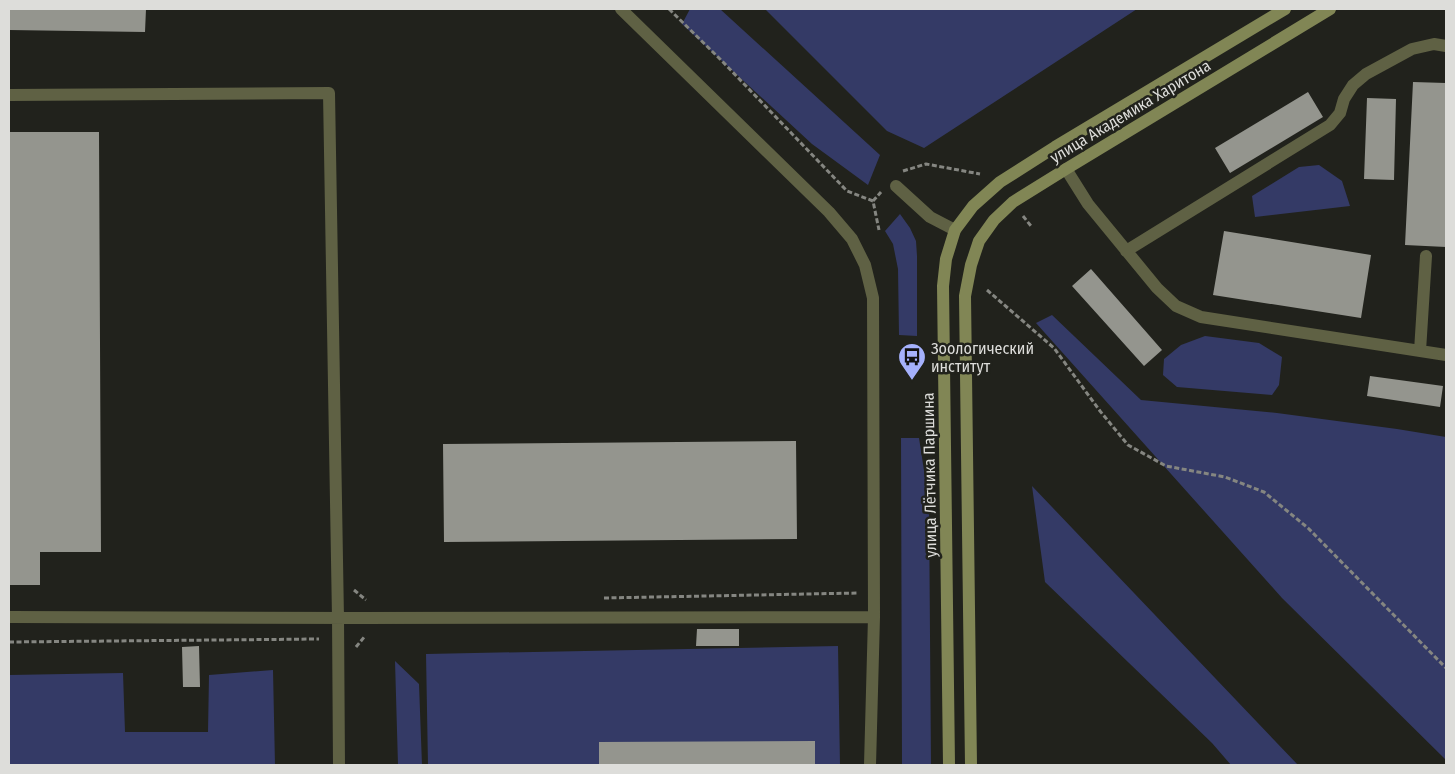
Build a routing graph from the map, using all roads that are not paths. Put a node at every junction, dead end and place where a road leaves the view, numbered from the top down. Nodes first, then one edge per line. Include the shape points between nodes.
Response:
1 (621, 9) edge
2 (1284, 9) edge
3 (1330, 9) edge
4 (1446, 46) edge
5 (9, 95) edge
6 (1066, 168) junction
7 (891, 186) road end
8 (955, 230) junction
9 (1126, 251) junction
10 (1426, 256) dead end
11 (1420, 351) junction
12 (1446, 355) edge
13 (9, 617) edge
14 (874, 617) junction
15 (338, 618) junction
16 (339, 765) edge
17 (870, 765) edge
18 (949, 765) edge
19 (971, 765) edge

1 - 14 street via 828,212 852,239 865,265 873,298
2 - 8 street, улица Академика Харитона via 1000,182 973,206
3 - 6 street, улица Академика Харитона
4 - 9 street via 1434,44 1412,49 1366,74 1353,85 1330,126
5 - 15 street via 329,93
6 - 9 street via 1088,204
6 - 19 street, улица Академика Харитона via 1014,202 994,220 980,241 965,296
7 - 8 street via 930,217
8 - 18 street, улица Лётчика Паршина via 946,259 943,286
9 - 11 street via 1176,306 1201,317
10 - 11 street
11 - 12 street
13 - 15 street
14 - 15 street
14 - 17 street
15 - 16 street

